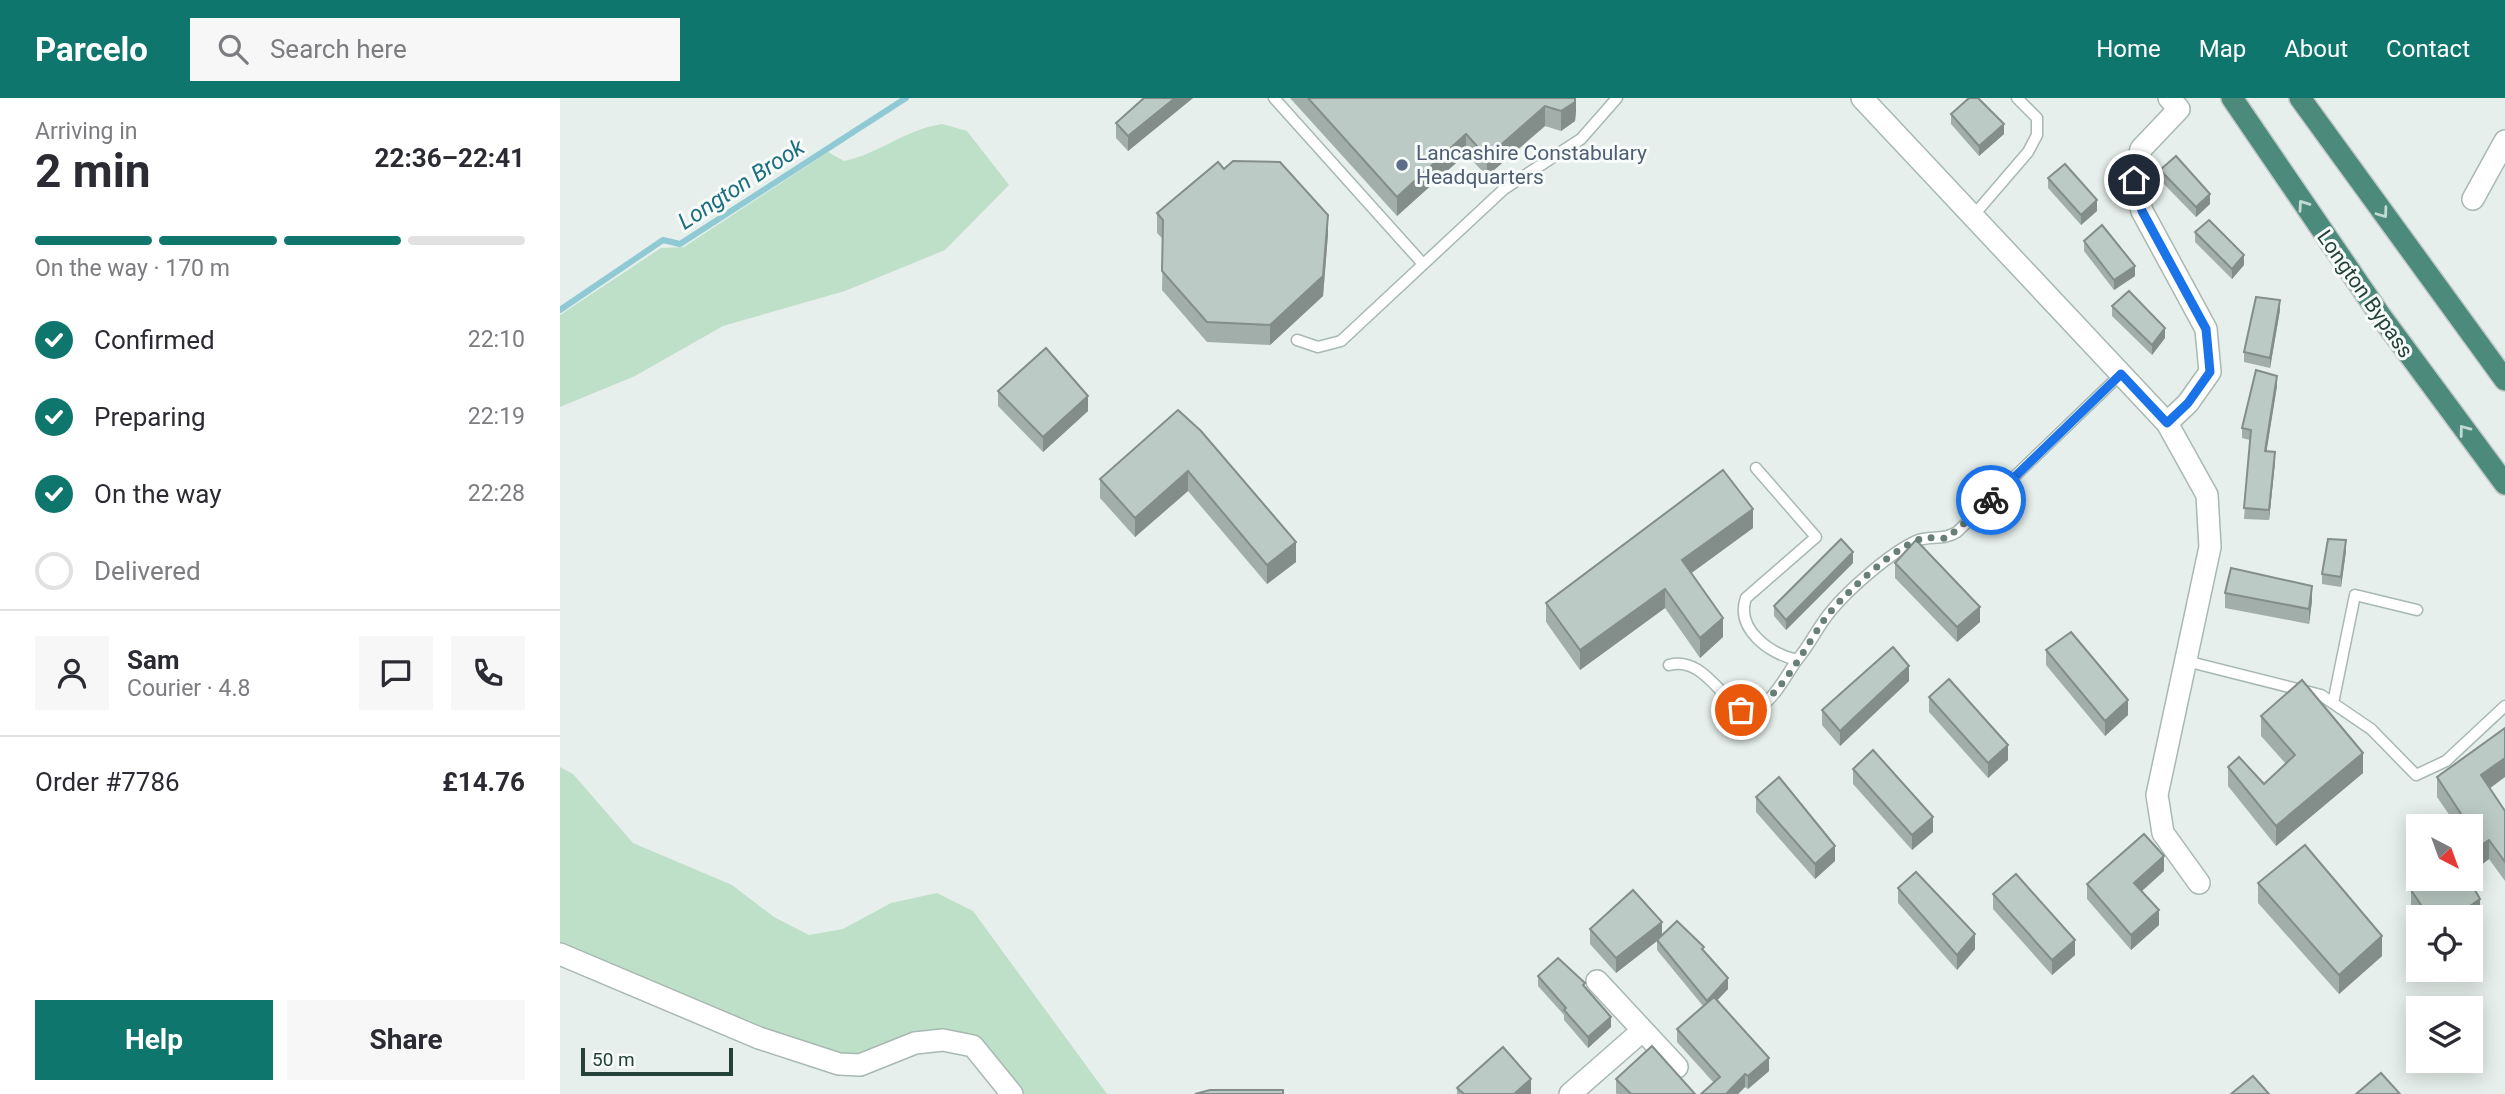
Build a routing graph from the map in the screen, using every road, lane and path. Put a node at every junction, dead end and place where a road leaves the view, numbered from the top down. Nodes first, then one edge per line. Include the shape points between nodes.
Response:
1 (1274, 98) edge
2 (1617, 98) edge
3 (1862, 98) edge
4 (2017, 98) edge
5 (2232, 98) edge
6 (2300, 98) edge
7 (2174, 103) edge
8 (2505, 141) edge
9 (2473, 199) dead end
10 (1973, 216) junction
11 (1423, 264) junction
12 (1297, 340) dead end
13 (2121, 374) junction
14 (2505, 380) edge
15 (2167, 423) junction
16 (1756, 468) dead end
17 (2505, 484) edge
18 (2417, 610) dead end
19 (1797, 660) junction
20 (2186, 661) junction
21 (1669, 665) dead end
22 (2333, 703) junction
23 (2505, 706) edge
24 (2199, 883) dead end
25 (560, 954) edge
26 (1597, 981) dead end
27 (1642, 1031) junction
28 (1677, 1067) dead end
29 (1012, 1094) edge
30 (1570, 1094) edge

1 - 11 lane
2 - 11 lane via 1581,139 1504,189
3 - 10 street
4 - 10 lane via 2037,118 2037,135
17 -> 5 highway, Longton Bypass via 2380,315
6 -> 14 highway
7 - 15 street via 2141,149 2134,180 2142,211 2206,329 2210,372
8 - 9 street
10 - 13 street
11 - 12 lane via 1341,341 1318,346
13 - 15 street
13 - 19 lane via 1957,532 1947,538 1914,542 1886,561 1831,611
15 - 20 street via 2207,495 2210,547
16 - 19 lane via 1816,537 1746,598 1742,608 1743,617 1767,647
18 - 22 lane via 2355,595
19 - 21 lane via 1764,704 1751,710 1734,705 1694,666 1682,661
20 - 22 lane via 2321,695
20 - 24 street via 2157,795 2164,832
22 - 23 lane via 2371,729 2416,775 2446,761
25 - 29 street via 759,1038 839,1064 860,1065 884,1054 943,1040 973,1046
26 - 27 street
27 - 28 street
27 - 30 street

